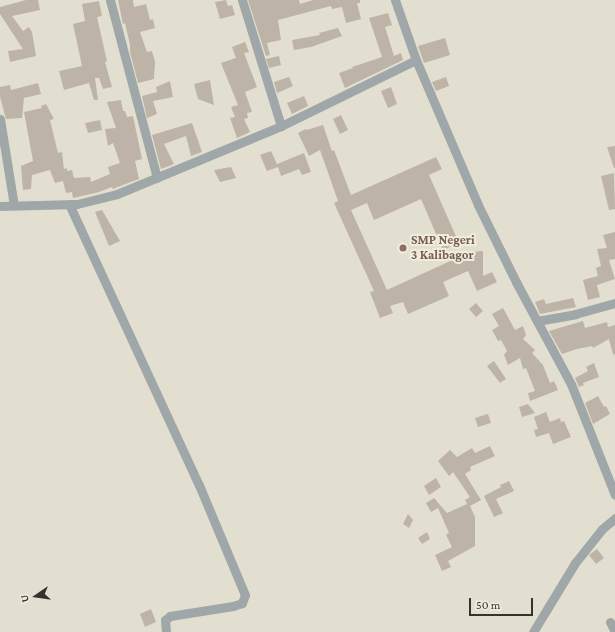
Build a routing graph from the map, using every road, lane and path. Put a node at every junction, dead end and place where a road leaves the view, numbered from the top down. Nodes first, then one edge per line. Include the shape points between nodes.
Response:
1 (110, 0) edge
2 (242, 0) edge
3 (395, 0) edge
4 (416, 60) junction
5 (0, 119) edge
6 (281, 126) junction
7 (157, 178) junction
8 (69, 204) junction
9 (14, 205) junction
10 (0, 206) edge
11 (615, 303) edge
12 (537, 321) junction
13 (615, 495) edge
14 (615, 518) edge
15 (610, 622) dead end
16 (166, 632) edge
17 (533, 632) edge
18 (615, 632) edge

1 - 7 street
2 - 6 street
3 - 4 street
4 - 6 street
4 - 12 street via 478,205
5 - 9 street
6 - 7 street
7 - 8 street via 117,194
8 - 9 street
8 - 16 street via 199,485 244,595 242,603 233,606 170,616 165,620
9 - 10 street
11 - 12 street
12 - 13 street via 571,384
14 - 17 street via 602,529 575,562
15 - 18 street

